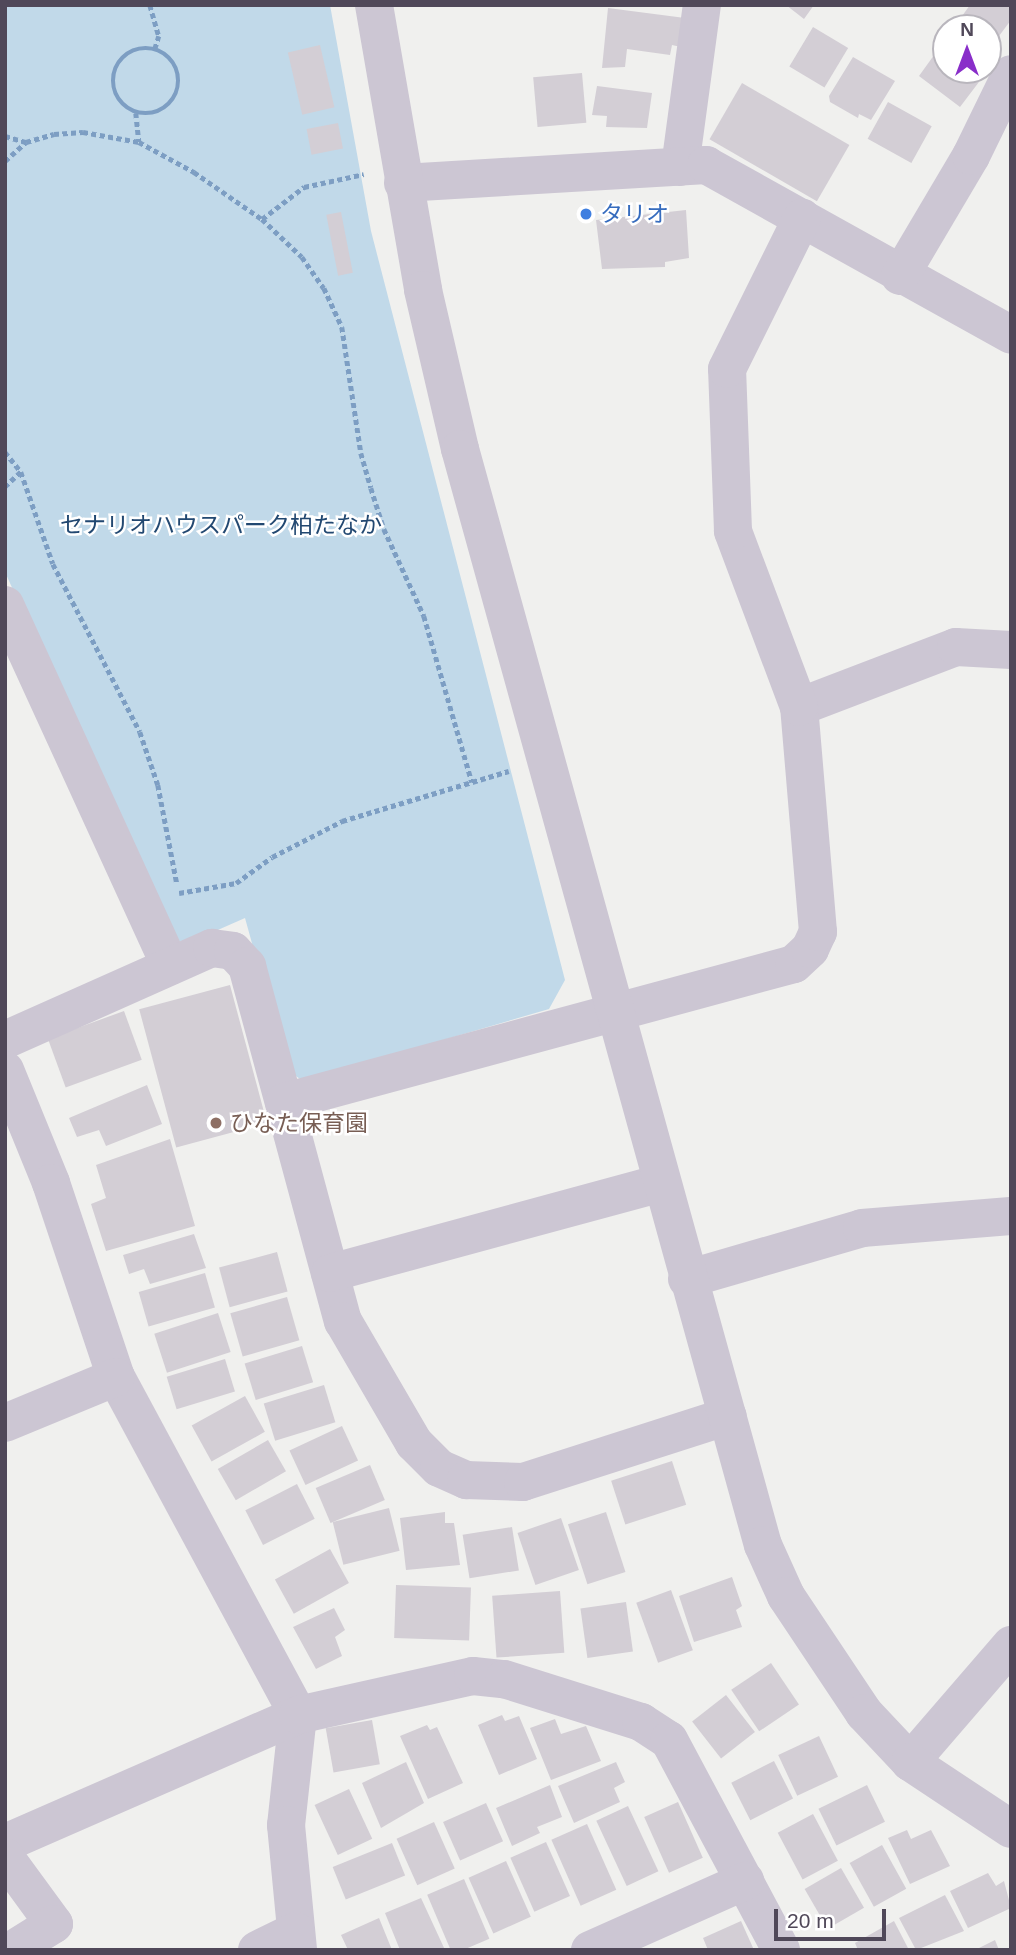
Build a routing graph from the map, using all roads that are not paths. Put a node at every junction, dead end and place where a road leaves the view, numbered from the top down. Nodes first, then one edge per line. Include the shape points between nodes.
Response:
1 (374, 5) edge
2 (702, 5) edge
3 (1011, 74) edge
4 (680, 167) junction
5 (385, 178) junction
6 (802, 218) junction
7 (900, 276) junction
8 (1011, 335) edge
9 (5, 605) edge
10 (1011, 650) edge
11 (799, 707) junction
12 (170, 966) junction
13 (614, 1012) junction
14 (5, 1040) edge
15 (5, 1070) edge
16 (284, 1102) junction
17 (661, 1183) junction
18 (1011, 1216) edge
19 (330, 1273) junction
20 (687, 1279) junction
21 (116, 1377) junction
22 (728, 1416) junction
23 (5, 1423) edge
24 (1011, 1646) edge
25 (298, 1715) junction
26 (911, 1762) junction
27 (1011, 1829) edge
28 (5, 1843) edge
29 (5, 1857) edge
30 (745, 1881) junction
31 (297, 1940) edge
32 (12, 1950) edge
33 (257, 1950) edge
34 (590, 1950) edge
35 (781, 1950) edge

1 - 5 street
2 - 4 street
3 - 7 street via 971,156
4 - 5 street
4 - 6 street via 706,165
5 - 13 street
6 - 7 street
6 - 11 street via 727,369 733,531
7 - 8 street
9 - 12 street
10 - 11 street via 956,647
11 - 13 street via 818,932 810,949 794,964
12 - 14 street
12 - 16 street via 212,948 233,951 247,965
13 - 16 street
13 - 17 street
15 - 21 street via 51,1184
16 - 19 street
17 - 19 street
17 - 20 street
18 - 20 street via 862,1228
19 - 22 street via 343,1321 414,1443 439,1468 466,1480 523,1482
20 - 22 street
21 - 23 street
21 - 25 street
22 - 26 street via 763,1545 786,1596 864,1713
24 - 26 street
25 - 28 street
25 - 30 street via 473,1676 505,1679 641,1722 669,1740
25 - 31 street via 286,1825
26 - 27 street
29 - 32 street via 54,1924
30 - 34 street
30 - 35 street
31 - 33 street

